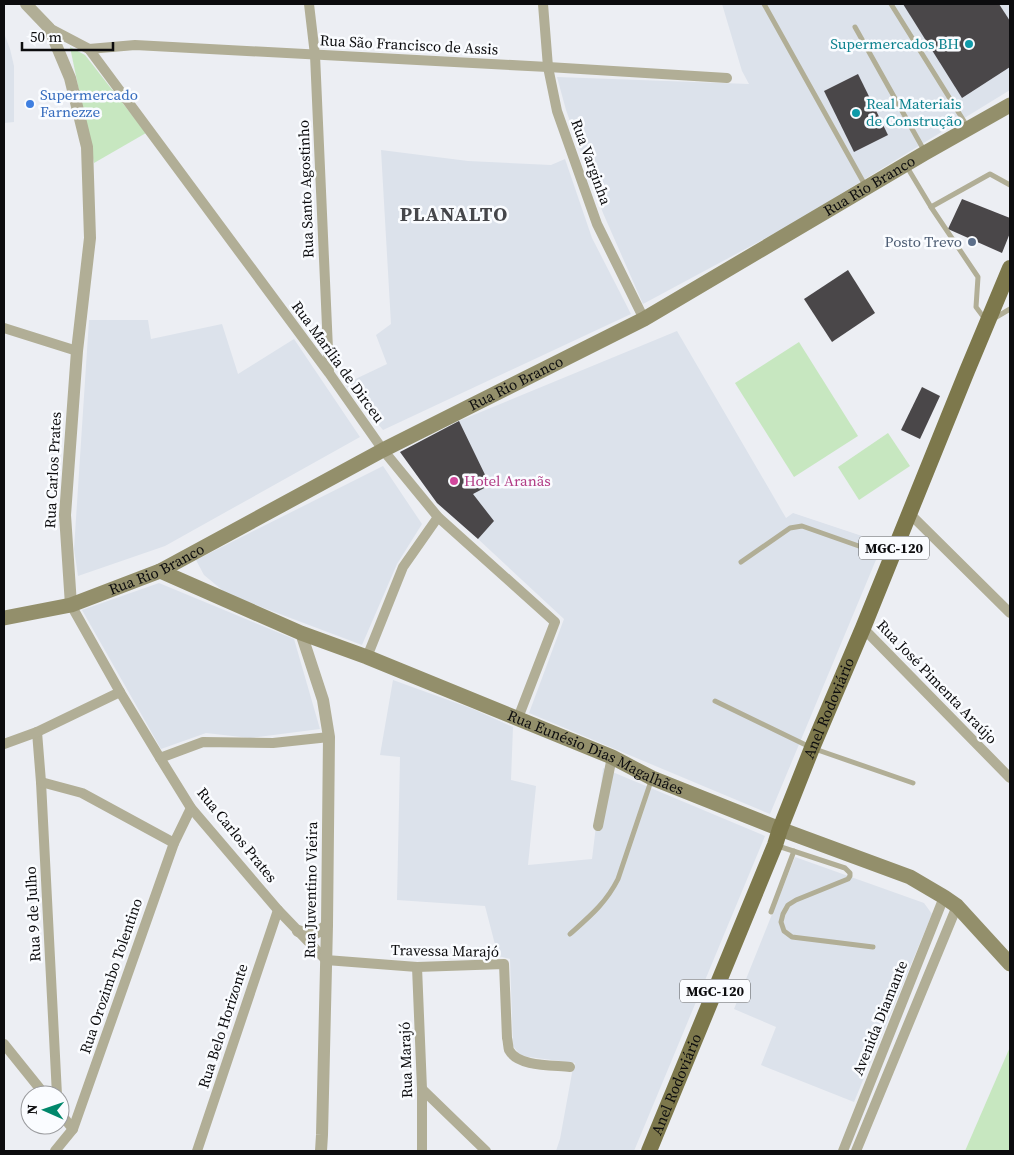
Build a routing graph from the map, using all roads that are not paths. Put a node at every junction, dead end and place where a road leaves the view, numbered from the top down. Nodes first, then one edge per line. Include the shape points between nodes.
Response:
1 (26, 4) edge
2 (309, 4) edge
3 (542, 4) edge
4 (764, 4) edge
5 (891, 4) edge
6 (855, 27) dead end
7 (49, 28) junction
8 (89, 49) junction
9 (315, 55) junction
10 (548, 67) junction
11 (727, 78) dead end
12 (1010, 105) edge
13 (969, 128) junction
14 (925, 153) junction
15 (906, 164) junction
16 (1010, 185) edge
17 (866, 188) junction
18 (931, 206) junction
19 (1010, 268) edge
20 (1010, 309) edge
21 (644, 320) junction
22 (987, 322) junction
23 (4, 328) edge
24 (77, 351) junction
25 (329, 373) junction
26 (383, 450) junction
27 (909, 513) junction
28 (438, 517) junction
29 (891, 558) junction
30 (741, 562) dead end
31 (160, 571) junction
32 (71, 605) junction
33 (1010, 613) edge
34 (4, 618) edge
35 (863, 628) junction
36 (301, 633) junction
37 (367, 657) junction
38 (120, 692) junction
39 (716, 701) dead end
40 (518, 718) junction
41 (37, 732) junction
42 (329, 737) junction
43 (4, 744) edge
44 (812, 748) junction
45 (612, 757) junction
46 (160, 758) junction
47 (652, 778) junction
48 (1010, 778) edge
49 (41, 782) junction
50 (913, 783) dead end
51 (191, 808) junction
52 (598, 826) dead end
53 (778, 837) junction
54 (174, 843) junction
55 (794, 851) junction
56 (944, 897) junction
57 (957, 906) junction
58 (278, 910) junction
59 (771, 912) dead end
60 (327, 925) junction
61 (298, 931) junction
62 (570, 934) dead end
63 (873, 947) dead end
64 (1009, 959) edge
65 (326, 960) junction
66 (417, 967) junction
67 (4, 1044) edge
68 (570, 1066) dead end
69 (37, 1085) edge
70 (56, 1085) edge
71 (422, 1089) junction
72 (70, 1125) edge
73 (73, 1129) junction
74 (55, 1151) edge
75 (197, 1151) edge
76 (321, 1151) edge
77 (422, 1151) edge
78 (486, 1151) edge
79 (649, 1151) edge
80 (843, 1151) edge
81 (856, 1151) edge

1 - 7 street, Rua Carlos Prates
2 - 9 street, Rua Santo Agostinho
3 - 10 street, Rua Varginha
4 - 17 lane
5 - 13 lane
6 - 14 lane
7 - 8 street, Rua Marília de Dirceu
7 - 24 street, Rua Carlos Prates via 70,78 87,147 90,238
8 - 9 street, Rua São Francisco de Assis via 135,45
8 - 25 street, Rua Marília de Dirceu
9 - 10 street, Rua São Francisco de Assis
9 - 25 street, Rua Santo Agostinho
10 - 11 street, Rua São Francisco de Assis
10 - 21 street, Rua Varginha via 556,111 597,224
12 - 13 main road, Rua Rio Branco
13 - 14 main road, Rua Rio Branco
14 - 15 main road, Rua Rio Branco
15 - 17 main road, Rua Rio Branco
15 - 18 lane
16 - 18 lane via 990,174
17 - 21 main road, Rua Rio Branco
18 - 22 lane via 978,277 976,307
19 - 22 main road, Anel Rodoviário / MGC-120
20 - 22 lane
21 - 26 main road, Rua Rio Branco
22 - 27 main road, Anel Rodoviário / MGC-120
23 - 24 street
24 - 32 street, Rua Carlos Prates via 65,515
25 - 26 street, Rua Marília de Dirceu
26 - 28 street, Rua Marília de Dirceu
26 - 31 main road, Rua Rio Branco
27 - 29 main road, Anel Rodoviário / MGC-120
27 - 33 street
28 - 37 street via 403,567
28 - 40 street, Rua Marília de Dirceu via 555,622
29 - 30 lane via 802,526 790,528
29 - 35 main road, Anel Rodoviário / MGC-120
31 - 32 main road, Rua Rio Branco
31 - 36 main road, Rua Eunésio Dias Magalhães
32 - 34 main road, Rua Rio Branco
32 - 38 street, Rua Carlos Prates
35 - 44 main road, Anel Rodoviário / MGC-120
35 - 48 street, Rua José Pimenta Araújo
36 - 37 main road, Rua Eunésio Dias Magalhães
36 - 42 street, Rua Juventino Vieira via 323,700
37 - 40 main road, Rua Eunésio Dias Magalhães
38 - 41 street
38 - 46 street, Rua Carlos Prates
39 - 44 lane
40 - 45 main road, Rua Eunésio Dias Magalhães
41 - 43 street
41 - 49 street, Rua 9 de Julho
42 - 46 street via 273,742 203,742
42 - 60 street, Rua Juventino Vieira
44 - 50 lane
44 - 53 main road, Anel Rodoviário / MGC-120
45 - 47 main road, Rua Eunésio Dias Magalhães
45 - 52 street
46 - 51 street, Rua Carlos Prates
47 - 53 main road, Rua Eunésio Dias Magalhães
47 - 62 lane via 612,892
49 - 54 street via 82,793
49 - 70 street, Rua 9 de Julho
51 - 54 street, Rua Orozimbo Tolentino
51 - 58 street, Rua Carlos Prates
53 - 55 lane
53 - 56 main road, Rua Eunésio Dias Magalhães via 910,877
53 - 79 main road, Anel Rodoviário / MGC-120
54 - 73 street, Rua Orozimbo Tolentino
55 - 59 lane
55 - 63 lane via 845,868 850,876 788,905 781,922 784,931 792,937
56 - 57 main road, Rua Eunésio Dias Magalhães
56 - 80 street, Avenida Diamante
57 - 64 main road, Rua Eunésio Dias Magalhães
57 - 81 street, Avenida Diamante
58 - 61 street, Rua Carlos Prates
58 - 75 street, Rua Belo Horizonte
60 - 61 street via 320,932
60 - 65 street, Rua Juventino Vieira
61 - 65 street, Rua Carlos Prates
65 - 66 street, Travessa Marajó
65 - 76 street, Rua Juventino Vieira
66 - 68 street, Travessa Marajó via 504,964 509,1050 526,1062
66 - 71 street, Rua Marajó
67 - 69 street
71 - 77 street, Rua Marajó
71 - 78 street
72 - 73 street
73 - 74 street, Rua Orozimbo Tolentino

